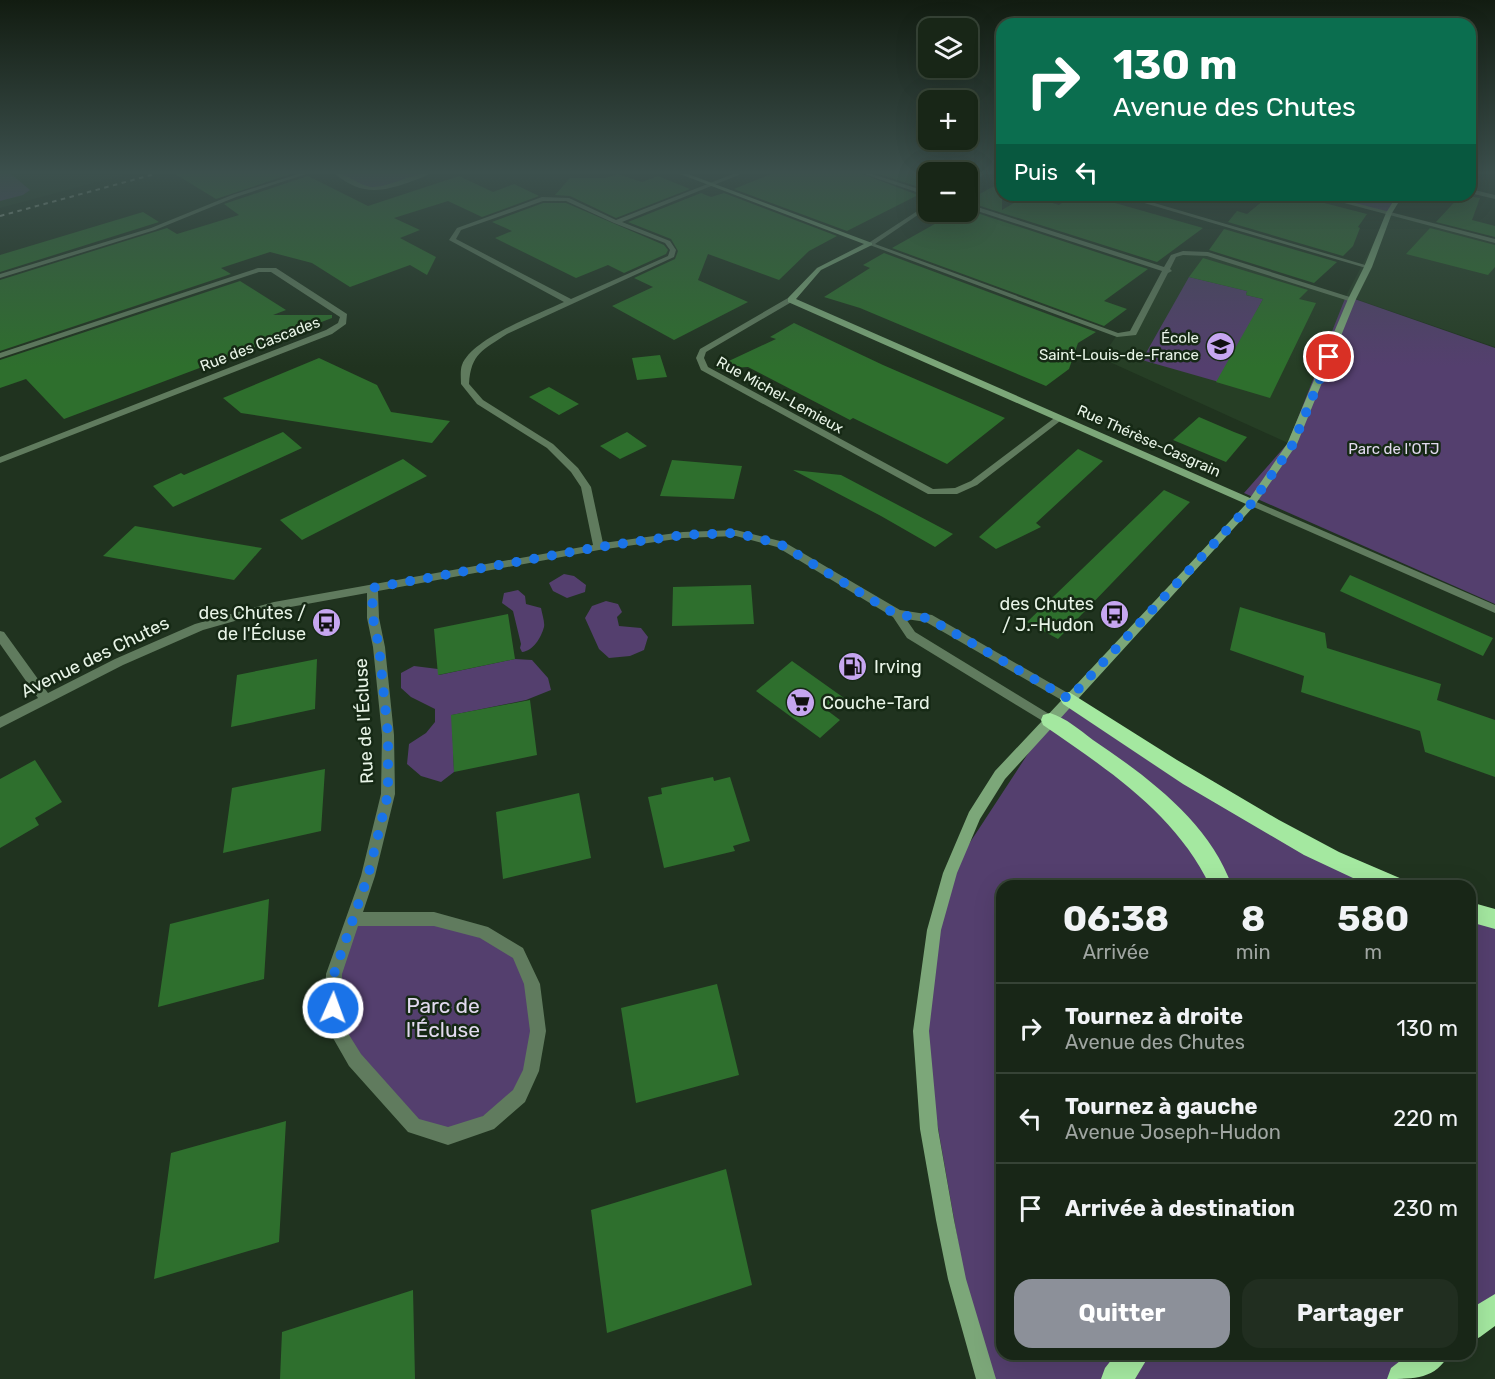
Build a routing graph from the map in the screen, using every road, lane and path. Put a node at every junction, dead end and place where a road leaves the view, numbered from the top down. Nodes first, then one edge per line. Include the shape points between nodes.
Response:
1 (123, 238) edge
2 (453, 238) edge
3 (659, 238) edge
4 (855, 238) edge
5 (879, 238) edge
6 (1067, 238) edge
7 (1269, 238) edge
8 (1379, 238) edge
9 (870, 244) junction
10 (1368, 267) junction
11 (1167, 271) junction
12 (0, 276) edge
13 (1352, 299) junction
14 (791, 300) junction
15 (570, 302) junction
16 (0, 356) edge
17 (1060, 418) junction
18 (0, 460) edge
19 (1252, 503) junction
20 (599, 547) junction
21 (372, 588) junction
22 (1495, 609) edge
23 (897, 615) junction
24 (0, 635) edge
25 (46, 699) junction
26 (1069, 699) junction
27 (1050, 720) junction
28 (0, 723) edge
29 (1218, 880) edge
30 (1377, 880) edge
31 (1476, 914) edge
32 (353, 919) junction
33 (1495, 919) edge
34 (1495, 1308) edge
35 (1476, 1322) edge
36 (1130, 1360) edge
37 (1426, 1360) edge
38 (986, 1379) edge
39 (1116, 1379) edge
40 (1402, 1379) edge

1 - 12 street
2 - 15 street
3 - 15 street via 668,242 673,250 671,257
4 - 9 street
5 - 9 street, Rue Michel-Lemieux
6 - 11 street
7 - 10 street
8 - 10 street
9 - 11 street via 1117,335 1133,333
9 - 14 street, Rue Michel-Lemieux via 819,269
10 - 13 street
11 - 13 street via 1173,256 1197,253
13 - 19 street via 1293,444
14 - 17 street, Rue Thérèse-Casgrain
14 - 17 street, Rue Michel-Lemieux via 703,351 700,358 704,368 931,492 957,491 974,483
15 - 20 street via 504,332 480,348 466,364 465,384 480,402 550,446 575,470 586,488
16 - 18 street, Rue des Cascades via 258,270 273,270 344,316 342,324 329,332
17 - 19 street, Rue Thérèse-Casgrain
19 - 22 street, Rue Thérèse-Casgrain
19 - 26 street
20 - 21 street, Avenue des Chutes
20 - 23 street, Avenue des Chutes via 683,535 736,533 780,544
21 - 25 street, Avenue des Chutes via 274,606 200,627
21 - 32 street, Rue de l'Écluse via 388,735 388,794
23 - 26 street, Avenue des Chutes via 928,618
23 - 27 street, Avenue des Chutes via 911,635
24 - 25 street
25 - 28 street, Avenue des Chutes
26 - 27 street
26 - 30 highway via 1133,744 1311,849
27 - 29 highway via 1151,795 1206,856
27 - 38 street via 1000,775 974,816 950,873 934,930 921,1031 933,1152 957,1279
31 - 33 highway
32 - 32 street, Rue de l'Écluse via 434,919 483,932 518,953 532,984 538,1030 531,1071 519,1096 488,1123 448,1136 414,1126 355,1060 333,1024 334,974
34 - 35 highway
36 - 39 highway
37 - 40 highway

